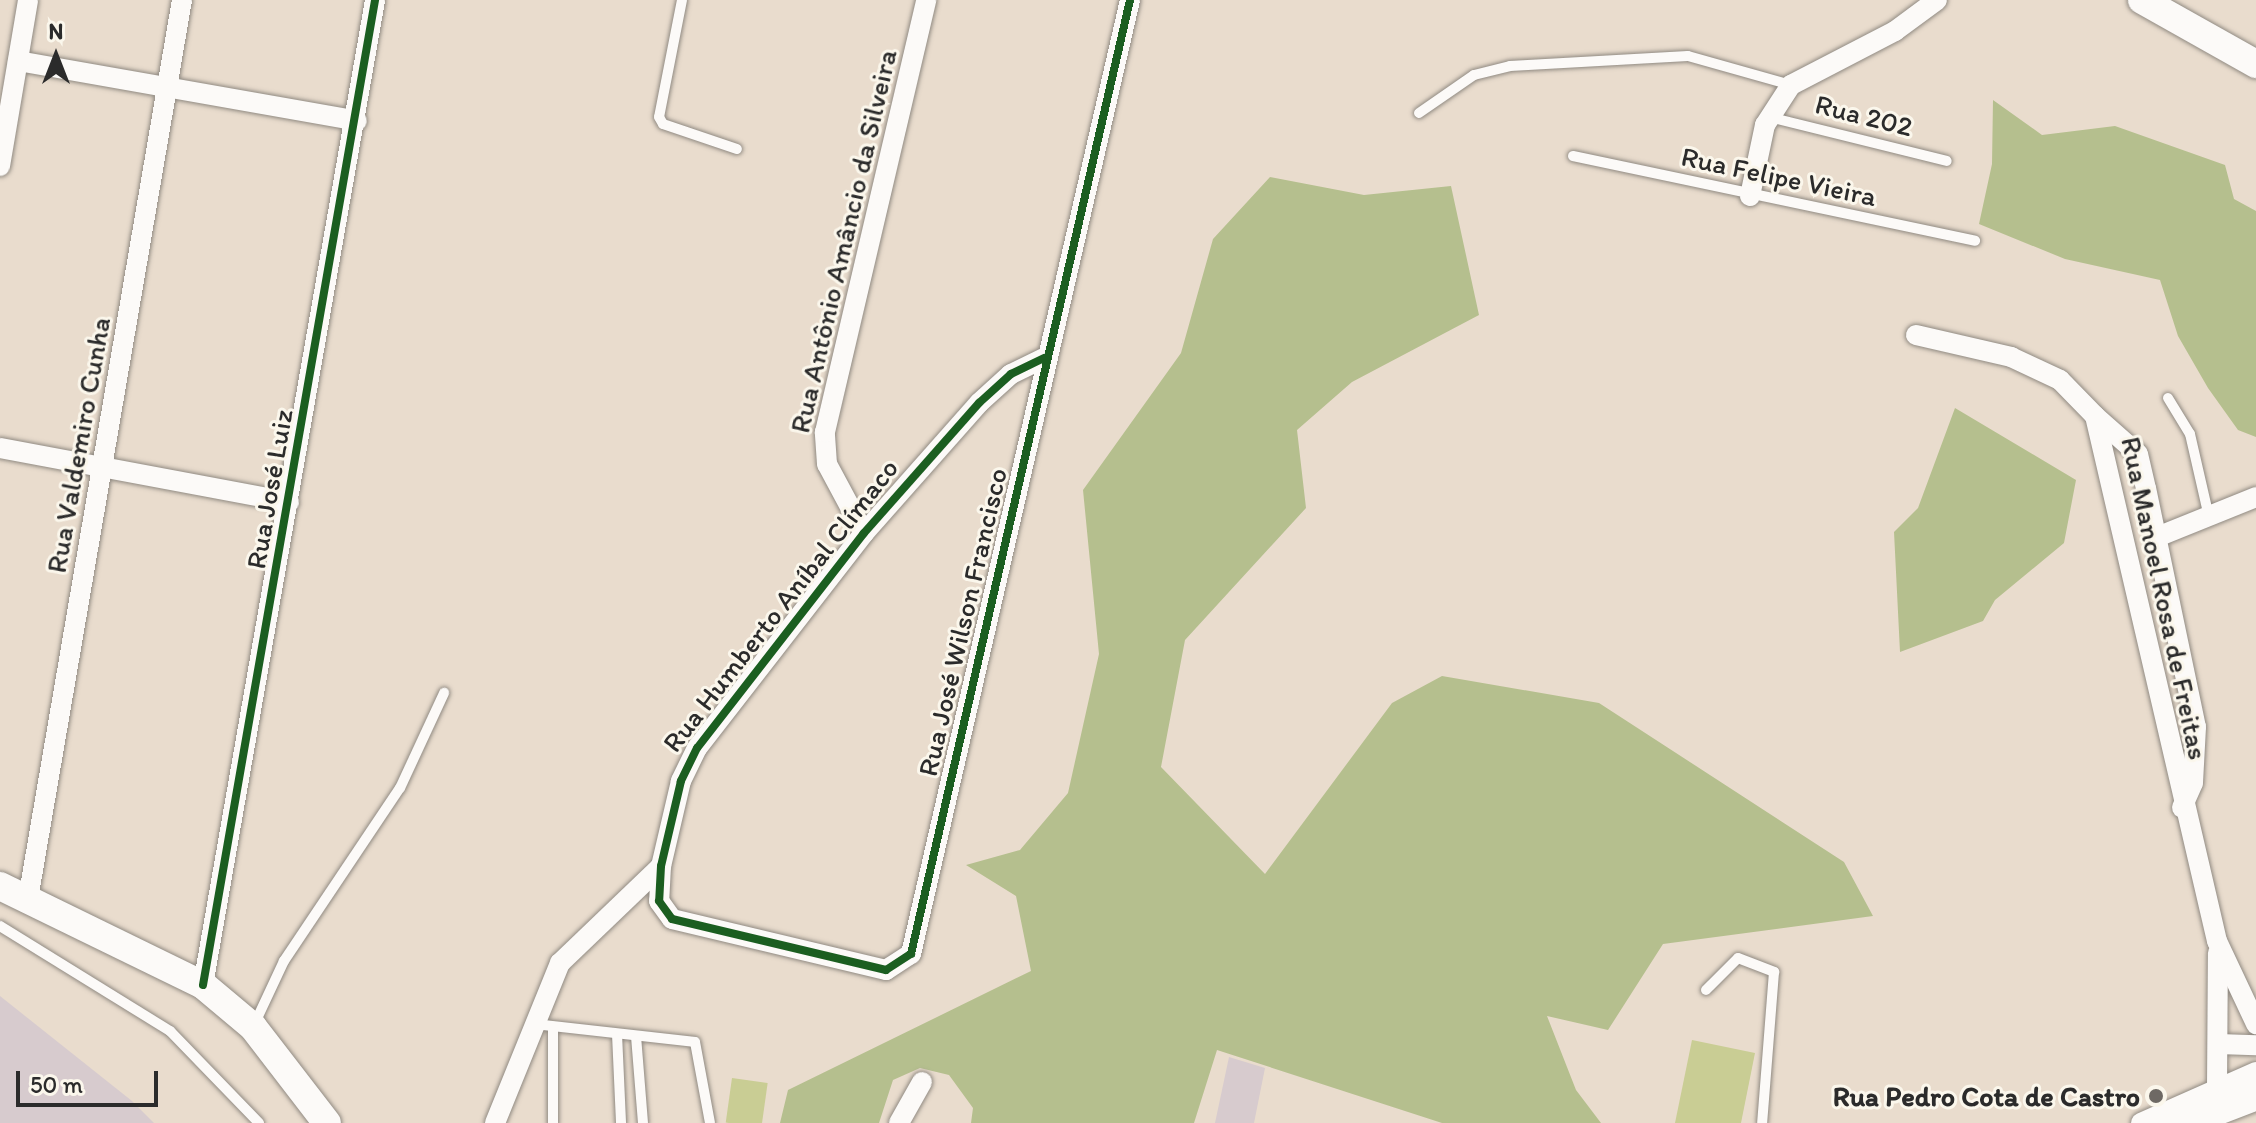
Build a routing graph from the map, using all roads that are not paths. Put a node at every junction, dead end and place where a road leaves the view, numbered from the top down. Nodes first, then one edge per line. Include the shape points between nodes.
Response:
1 (28, 0) edge
2 (182, 0) edge
3 (375, 0) edge
4 (682, 0) edge
5 (926, 0) edge
6 (1130, 0) edge
7 (1937, 0) edge
8 (2142, 0) edge
9 (18, 61) junction
10 (2256, 64) edge
11 (1791, 85) junction
12 (167, 87) junction
13 (1419, 113) dead end
14 (1769, 117) junction
15 (357, 121) junction
16 (737, 149) dead end
17 (1573, 156) dead end
18 (1947, 161) dead end
19 (0, 166) edge
20 (1750, 196) junction
21 (1975, 241) dead end
22 (1916, 335) dead end
23 (1044, 358) junction
24 (2168, 398) dead end
25 (2095, 416) junction
26 (0, 448) edge
27 (102, 468) junction
28 (2256, 497) edge
29 (289, 502) junction
30 (2209, 517) junction
31 (864, 533) junction
32 (2157, 537) junction
33 (2164, 579) junction
34 (2139, 603) junction
35 (444, 693) dead end
36 (2182, 808) junction
37 (661, 866) junction
38 (0, 886) edge
39 (28, 899) junction
40 (0, 926) edge
41 (2217, 941) junction
42 (203, 985) junction
43 (1706, 990) dead end
44 (2256, 1024) edge
45 (544, 1025) junction
46 (253, 1027) junction
47 (617, 1034) junction
48 (636, 1036) junction
49 (2218, 1044) junction
50 (2256, 1045) edge
51 (2256, 1072) edge
52 (922, 1082) dead end
53 (2217, 1087) junction
54 (2256, 1094) edge
55 (259, 1123) edge
56 (327, 1123) edge
57 (495, 1123) edge
58 (553, 1123) edge
59 (621, 1123) edge
60 (643, 1123) edge
61 (710, 1123) edge
62 (899, 1123) edge
63 (1762, 1123) edge
64 (2141, 1123) edge
65 (2181, 1123) edge

1 - 9 street
2 - 12 street, Rua Valdemiro Cunha
3 - 15 street, Rua José Luiz
4 - 16 lane via 659,117 663,124
5 - 31 street, Rua Antônio Amâncio da Silveira via 825,432 831,475
6 - 23 street, Rua José Wilson Francisco
7 - 11 street via 1895,31
8 - 10 main road
9 - 12 street
9 - 19 street
11 - 13 lane via 1688,56 1527,65 1474,75
11 - 14 street
12 - 15 street
12 - 27 street, Rua Valdemiro Cunha
14 - 18 lane, Rua 202
14 - 20 street
15 - 29 street, Rua José Luiz
17 - 20 lane, Rua Felipe Vieira
20 - 21 lane, Rua Felipe Vieira
22 - 25 street, Rua Manoel Rosa de Freitas via 2011,357 2060,380
23 - 31 street, Rua Humberto Aníbal Clímaco via 996,387
23 - 37 street, Rua José Wilson Francisco via 905,963 886,970 689,926 663,911
24 - 30 lane via 2190,434
25 - 32 street via 2138,454
25 - 34 street, Rua Manoel Rosa de Freitas
26 - 27 street
27 - 29 street
27 - 39 street, Rua Valdemiro Cunha
28 - 30 street
29 - 42 street, Rua José Luiz
30 - 32 street
31 - 37 street, Rua Humberto Aníbal Clímaco via 697,748 681,781
32 - 33 street
33 - 34 street
33 - 36 street via 2196,727 2193,783
34 - 36 street, Rua Manoel Rosa de Freitas
35 - 46 lane via 400,788 284,961
36 - 41 street, Rua Manoel Rosa de Freitas
37 - 45 street via 571,949
38 - 39 main road
39 - 42 main road
40 - 55 lane via 170,1031
41 - 44 street, Rua Manoel Rosa de Freitas
41 - 49 street, Rua Manoel Rosa de Freitas
42 - 46 main road
43 - 63 lane via 1738,958 1774,972
45 - 47 lane
45 - 57 street
45 - 58 lane
46 - 56 main road
47 - 48 lane
47 - 59 lane
48 - 60 lane
48 - 61 lane via 699,1045
49 - 50 street
49 - 53 street, Rua Manoel Rosa de Freitas
51 - 53 street
52 - 62 street
53 - 64 street
54 - 65 main road

